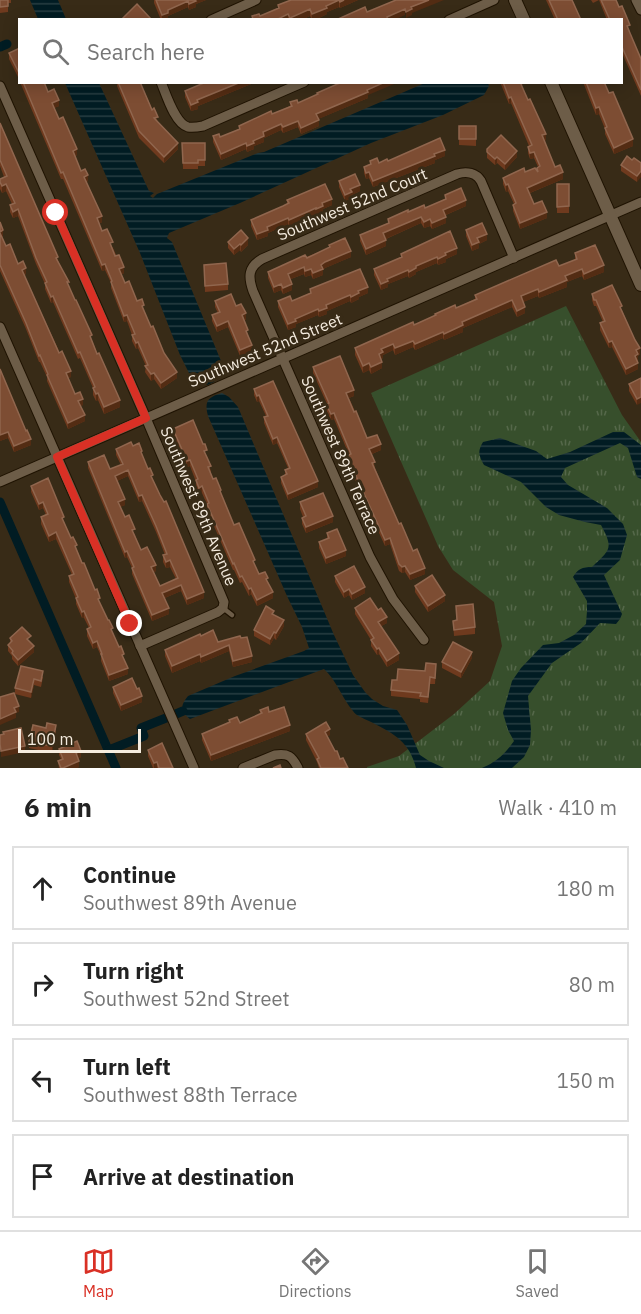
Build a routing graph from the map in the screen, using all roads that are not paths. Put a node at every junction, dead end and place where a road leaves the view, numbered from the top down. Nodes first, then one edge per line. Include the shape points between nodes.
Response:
1 (256, 0) edge
2 (494, 0) edge
3 (515, 0) edge
4 (636, 0) edge
5 (641, 10) edge
6 (216, 18) edge
7 (454, 18) edge
8 (523, 18) edge
9 (162, 84) edge
10 (299, 84) edge
11 (552, 84) edge
12 (0, 86) edge
13 (641, 202) edge
14 (609, 216) junction
15 (514, 258) junction
16 (250, 272) joint
17 (641, 285) edge
18 (0, 327) edge
19 (282, 359) junction
20 (146, 418) junction
21 (57, 457) junction
22 (0, 482) edge
23 (223, 608) junction
24 (232, 615) dead end
25 (424, 640) dead end
26 (140, 646) junction
27 (194, 768) edge
28 (243, 768) edge
29 (298, 768) edge

1 - 6 street
2 - 7 street
3 - 8 street
4 - 5 street
9 - 10 street via 178,119 195,128
11 - 14 street
12 - 20 street, Southwest 89th Avenue
13 - 14 street, Southwest 52nd Street
14 - 15 street, Southwest 52nd Street
14 - 17 street
15 - 16 street, Southwest 52nd Court via 481,181 477,176 462,173 262,259
15 - 19 street, Southwest 52nd Street
16 - 19 street, Southwest 89th Terrace via 251,284
18 - 21 street
19 - 20 street, Southwest 52nd Street
19 - 25 street, Southwest 89th Terrace via 370,557 393,599
20 - 21 street, Southwest 52nd Street
20 - 23 street, Southwest 89th Avenue via 224,602
21 - 22 street, Southwest 52nd Street
21 - 26 street
23 - 24 lane
23 - 26 street
26 - 27 street
28 - 29 street via 275,754 287,754

